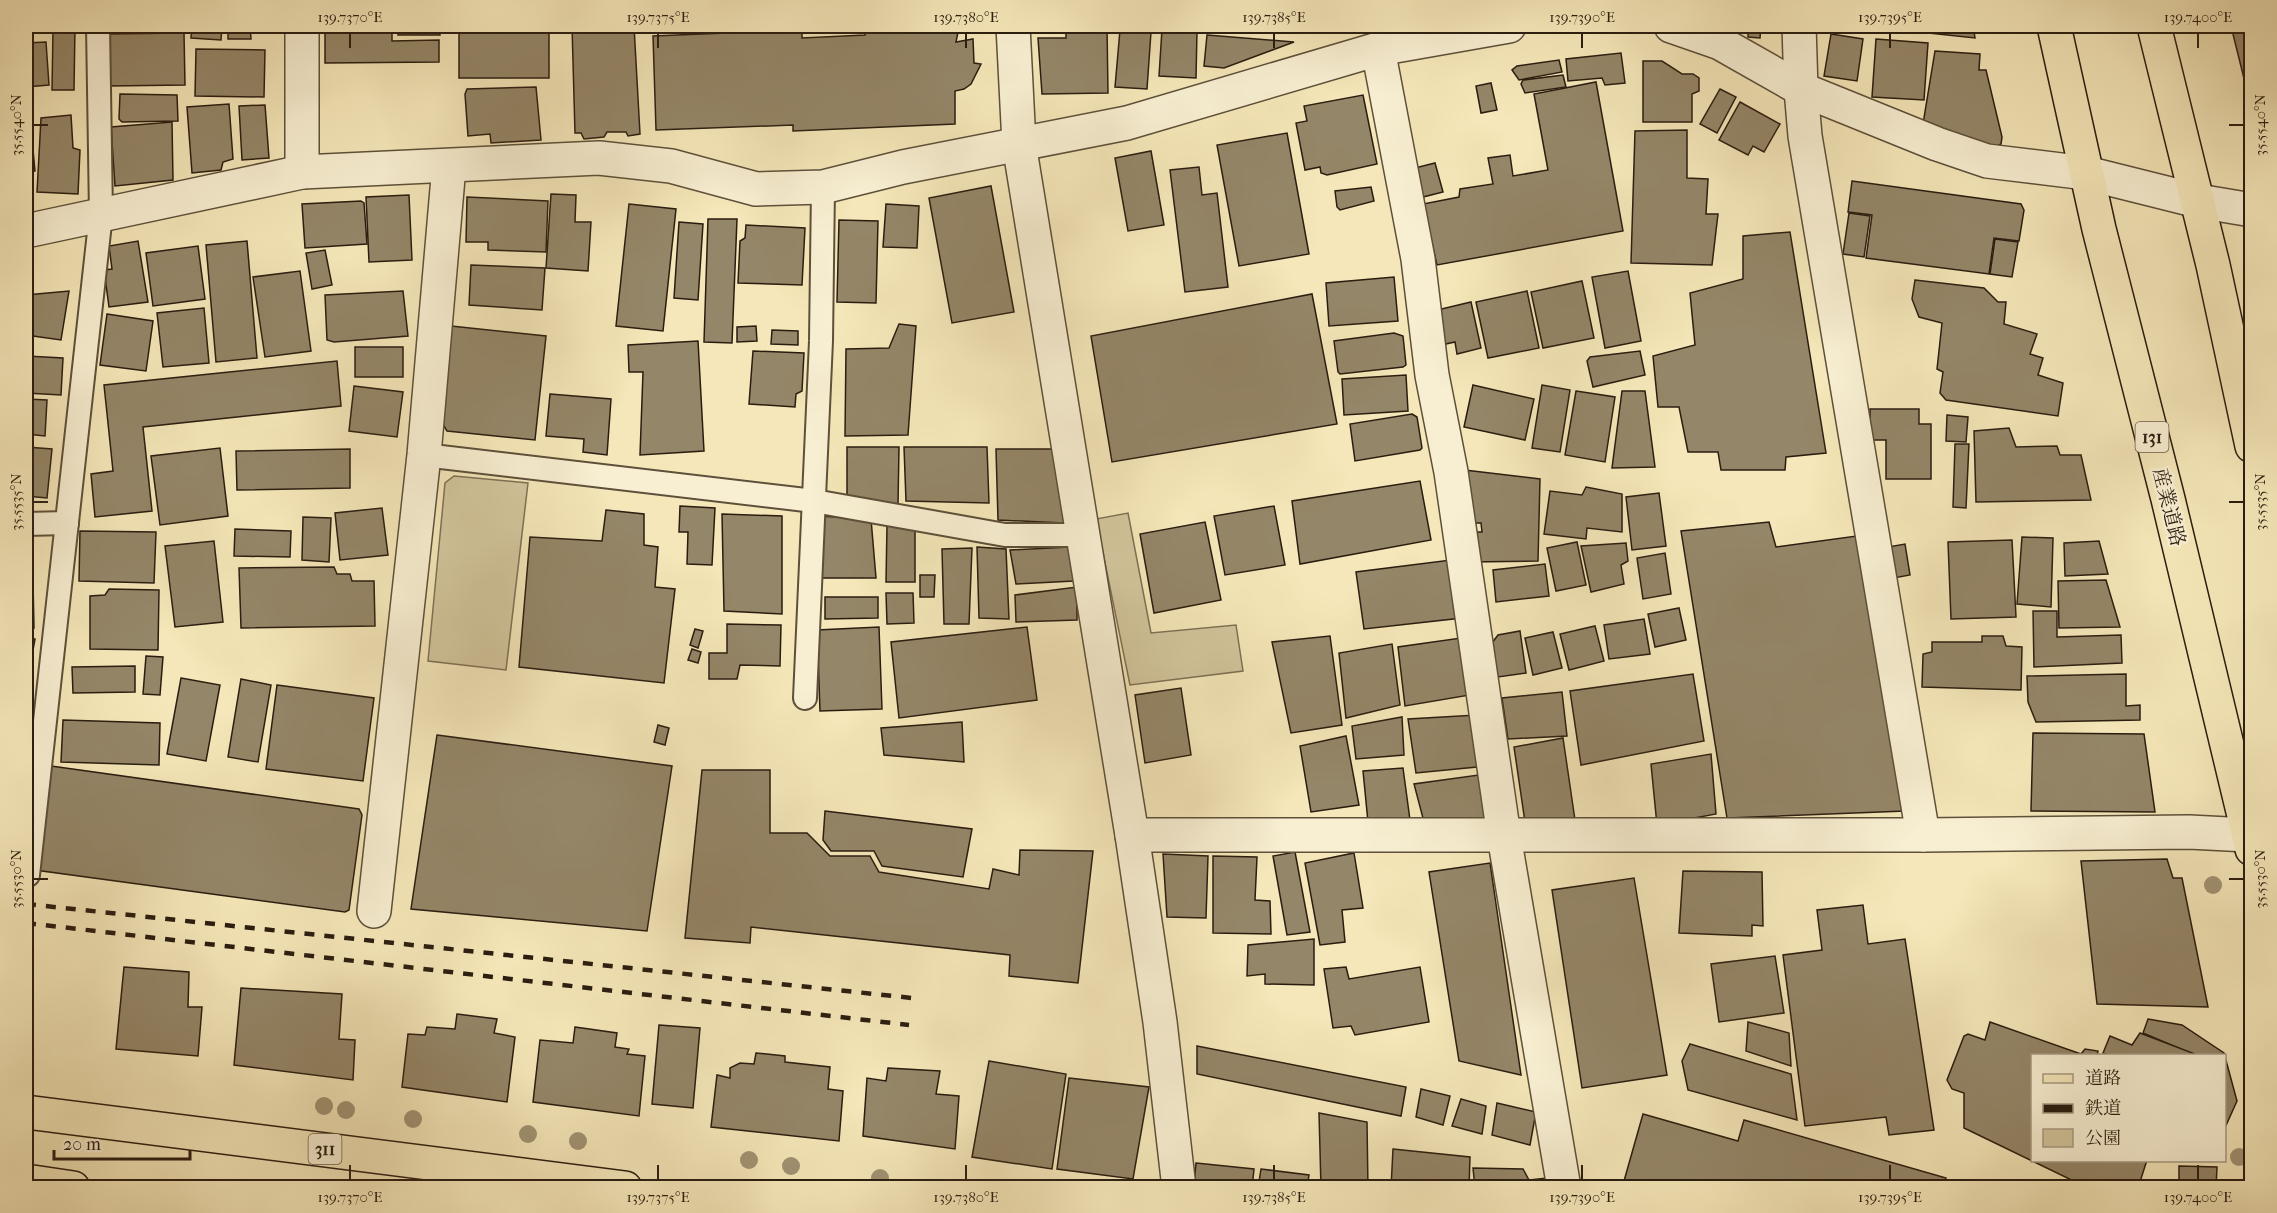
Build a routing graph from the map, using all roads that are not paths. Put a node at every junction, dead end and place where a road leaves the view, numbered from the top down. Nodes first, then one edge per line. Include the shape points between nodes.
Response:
1 (98, 26) edge
2 (302, 26) edge
3 (1013, 26) edge
4 (1509, 26) edge
5 (1671, 26) edge
6 (1799, 26) edge
7 (2054, 26) edge
8 (2154, 26) edge
9 (1378, 49) junction
10 (1801, 89) junction
11 (1019, 144) junction
12 (449, 166) junction
13 (302, 172) junction
14 (2086, 173) junction
15 (823, 187) junction
16 (2198, 201) junction
17 (2252, 210) edge
18 (101, 214) junction
19 (26, 231) edge
20 (2252, 446) edge
21 (424, 455) junction
22 (814, 501) junction
23 (68, 523) junction
24 (26, 524) edge
25 (1082, 535) junction
26 (805, 698) dead end
27 (1132, 835) junction
28 (1923, 835) junction
29 (1504, 836) junction
30 (2250, 842) edge
31 (28, 875) dead end
32 (374, 911) dead end
33 (26, 1112) edge
34 (26, 1180) edge
35 (74, 1188) edge
36 (625, 1188) edge
37 (1179, 1188) edge
38 (1564, 1188) edge

1 - 18 lane
2 - 13 street
3 - 11 street
4 - 9 street
5 - 10 street via 1720,43
6 - 10 street
7 - 14 main road, 産業道路 / 131
8 - 16 main road
9 - 11 street via 1127,123
9 - 29 street via 1418,259 1431,375 1451,472
10 - 14 street via 1987,161
10 - 28 street
11 - 15 street
11 - 25 street
12 - 13 street
12 - 15 street via 599,158 671,166 756,189
12 - 21 street
13 - 18 street
14 - 16 street
14 - 30 main road, 産業道路 / 131
15 - 22 lane
16 - 17 street
16 - 20 main road
18 - 19 street
18 - 23 lane
21 - 22 lane
21 - 32 street
22 - 25 lane via 1005,535
22 - 26 lane
23 - 24 lane
23 - 31 lane
25 - 27 street
27 - 29 street
27 - 37 street via 1160,1022
28 - 29 street
28 - 30 street via 2189,832
29 - 38 street
33 - 36 main road, 311
34 - 35 main road

